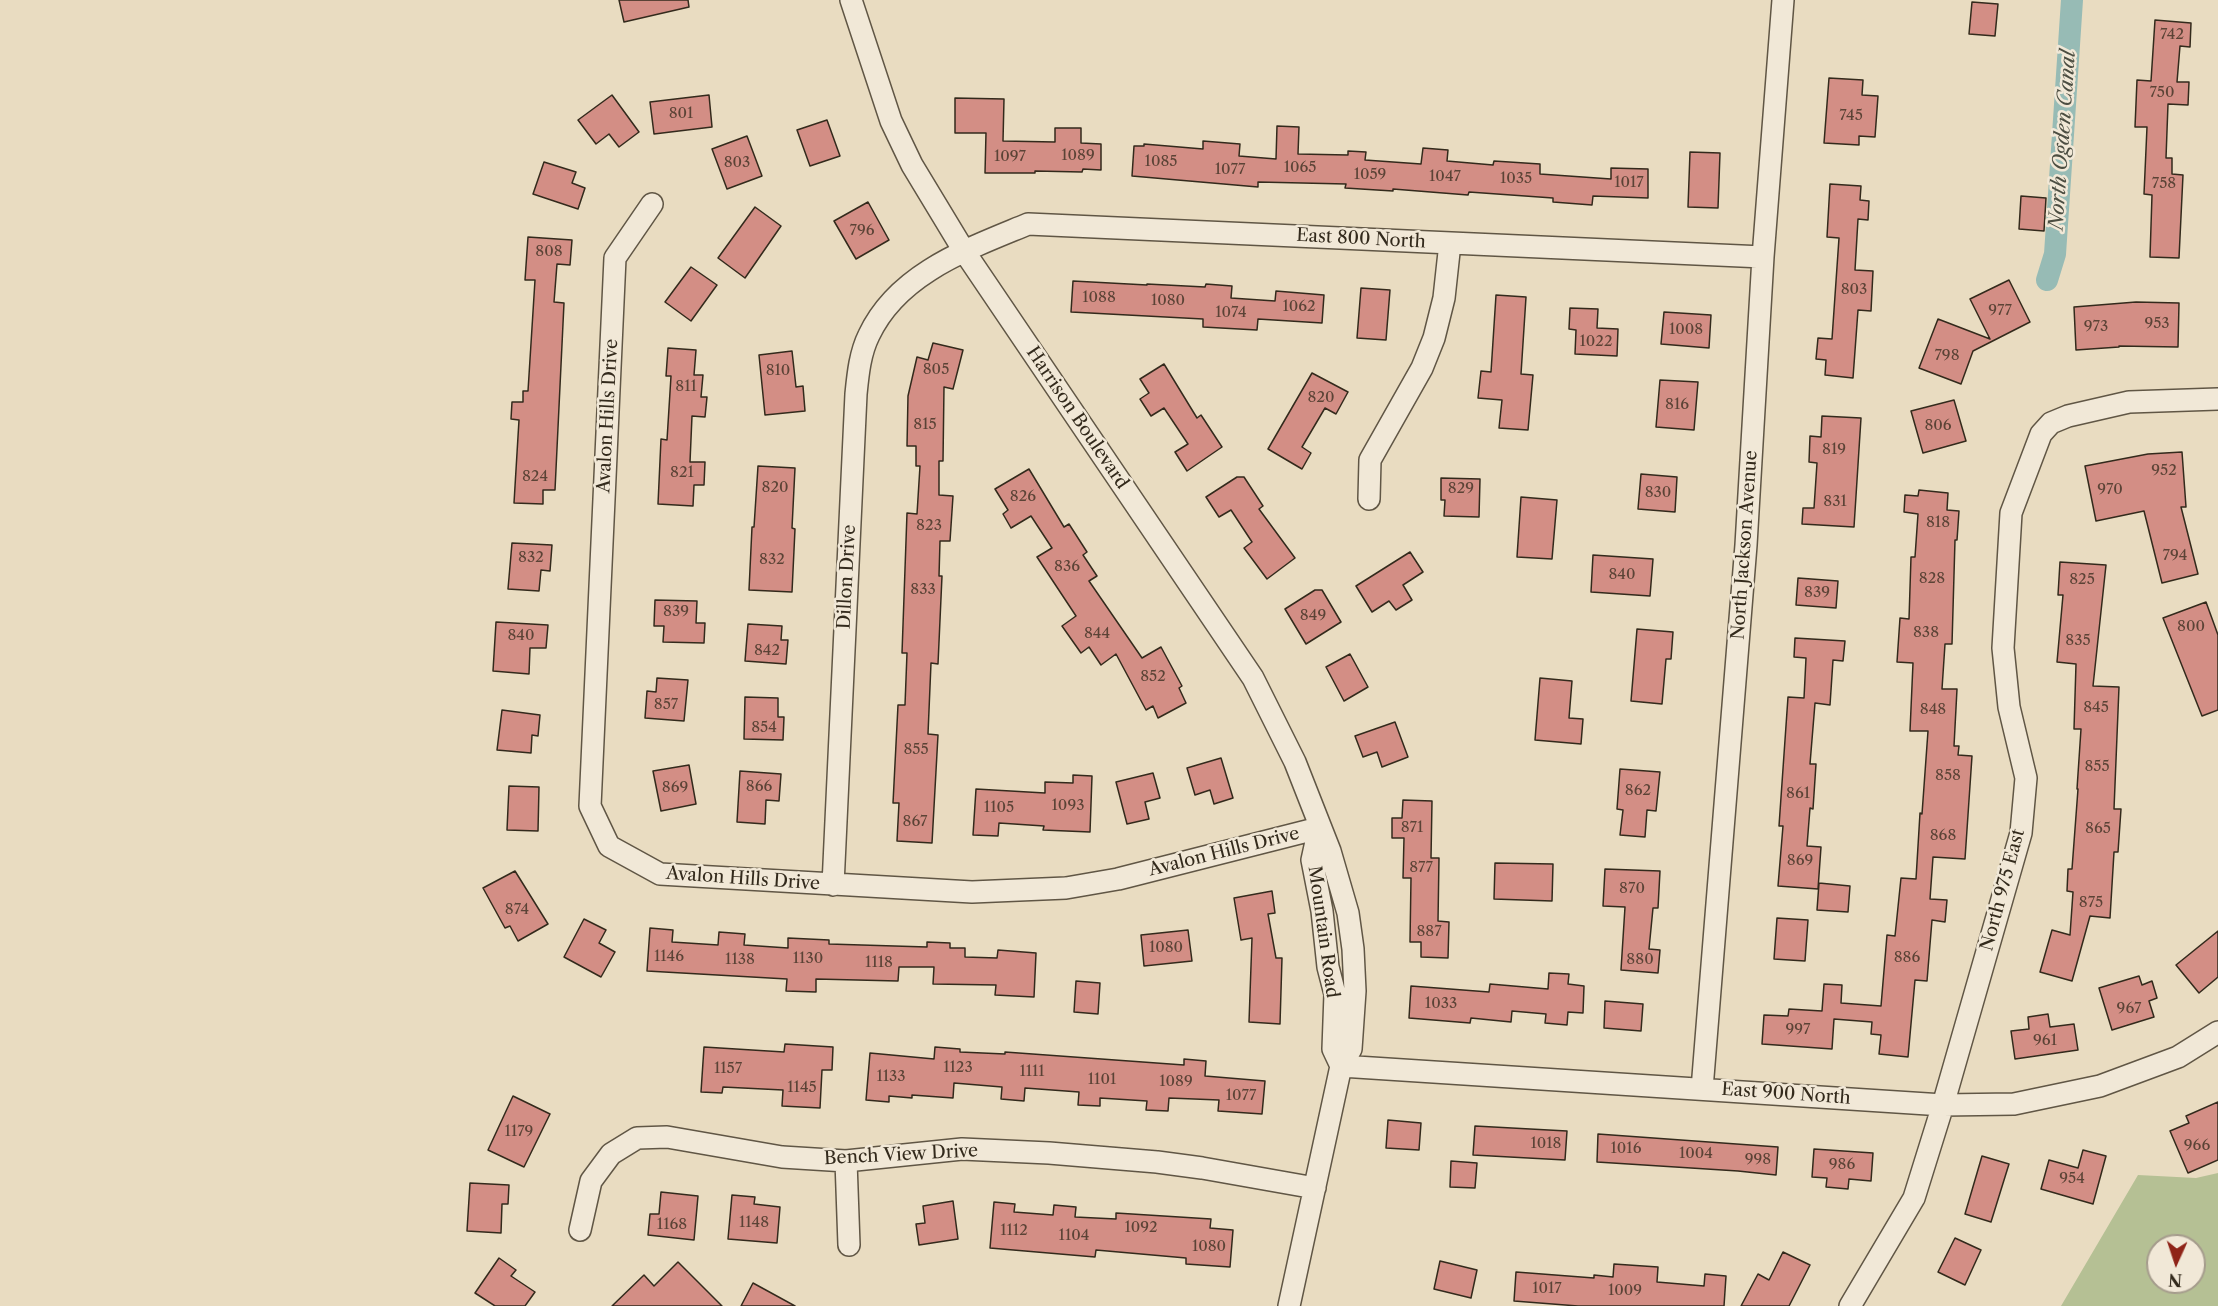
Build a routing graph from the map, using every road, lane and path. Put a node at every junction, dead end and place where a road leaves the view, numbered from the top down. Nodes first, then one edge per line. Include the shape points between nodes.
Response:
1 (851, 0) edge
2 (1783, 0) edge
3 (652, 204) dead end
4 (1450, 243) junction
5 (964, 251) junction
6 (1763, 257) junction
7 (908, 284) joint
8 (2218, 399) edge
9 (1369, 499) dead end
10 (1319, 828) junction
11 (833, 885) junction
12 (2218, 1032) edge
13 (1341, 1066) junction
14 (1702, 1089) junction
15 (1943, 1105) junction
16 (846, 1161) junction
17 (1315, 1188) junction
18 (580, 1230) dead end
19 (849, 1245) dead end
20 (1289, 1306) edge
21 (1850, 1306) edge

1 - 5 street, Harrison Boulevard via 891,122
2 - 6 street, North Jackson Avenue
3 - 11 street, Avalon Hills Drive via 615,258 590,806 609,846 660,874
4 - 5 street, East 800 North via 1028,224
4 - 6 street, East 800 North
4 - 9 street via 1444,298 1434,338 1422,368 1370,460
5 - 7 street, East 800 North
5 - 10 street, Harrison Boulevard via 1254,678 1295,762
6 - 14 street, North Jackson Avenue via 1746,545
7 - 11 street, Dillon Drive via 882,312 868,337 856,394
8 - 15 street, North 975 East via 2129,402 2067,416 2051,423 2041,434 2011,513 2003,648 2009,707 2026,778 2021,833
10 - 11 street, Avalon Hills Drive via 1118,879 1065,888 972,892
10 - 13 street, Mountain Road via 1312,860 1335,994 1333,1049
12 - 15 street, East 900 North via 2178,1057 2100,1086 2014,1104
13 - 14 street, East 900 North
13 - 17 street, Mountain Road
14 - 15 street, East 900 North
15 - 21 street, North 975 East via 1914,1198
16 - 17 street, Bench View Drive via 962,1149 1049,1153 1157,1162
16 - 18 street, Bench View Drive via 782,1157 667,1137 638,1138 611,1154 591,1181
16 - 19 street
17 - 20 street, Mountain Road

